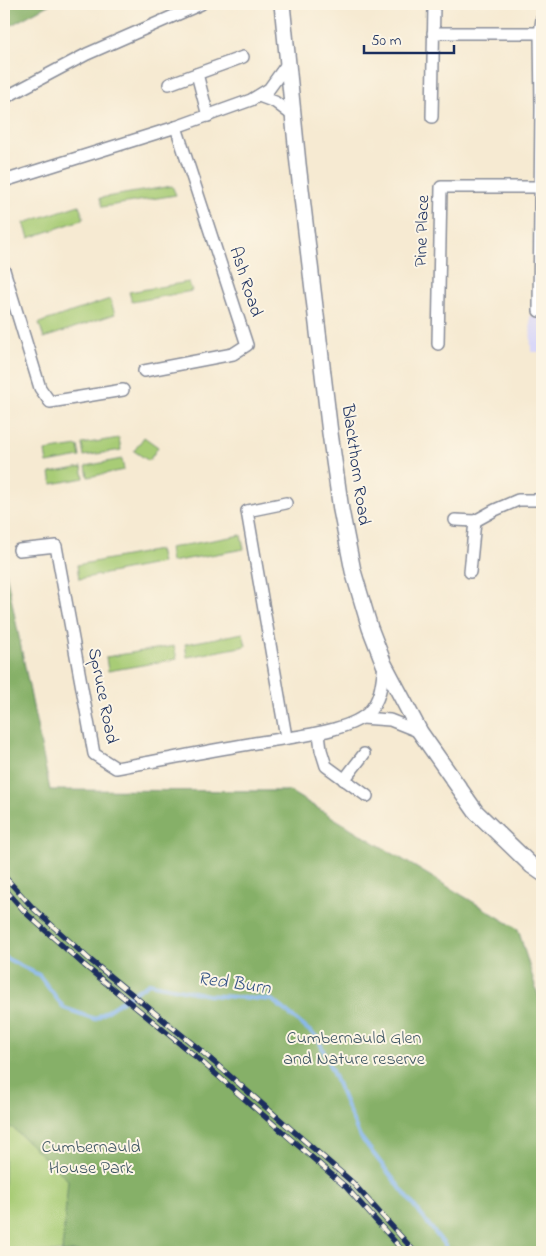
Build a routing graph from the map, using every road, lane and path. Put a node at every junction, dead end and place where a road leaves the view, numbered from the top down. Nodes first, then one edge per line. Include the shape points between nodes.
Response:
1 (201, 4) edge
2 (282, 4) edge
3 (434, 4) edge
4 (542, 19) edge
5 (433, 33) junction
6 (540, 33) junction
7 (243, 57) dead end
8 (287, 64) junction
9 (197, 74) junction
10 (169, 84) dead end
11 (259, 96) junction
12 (4, 98) edge
13 (292, 115) junction
14 (208, 116) junction
15 (432, 117) dead end
16 (176, 127) junction
17 (4, 181) edge
18 (540, 187) junction
19 (4, 270) edge
20 (539, 311) dead end
21 (438, 344) dead end
22 (144, 371) dead end
23 (123, 390) dead end
24 (542, 500) edge
25 (286, 503) dead end
26 (455, 520) dead end
27 (474, 521) junction
28 (19, 550) dead end
29 (470, 572) dead end
30 (384, 664) junction
31 (362, 718) junction
32 (420, 732) junction
33 (318, 733) junction
34 (286, 737) junction
35 (364, 754) dead end
36 (344, 780) junction
37 (367, 796) dead end
38 (537, 870) edge

1 - 12 street via 87,54
2 - 8 street, Blackthorn Road
3 - 5 street
4 - 6 street
5 - 6 street
5 - 15 street
6 - 18 street
7 - 9 street
8 - 11 street via 269,90
8 - 13 street, Blackthorn Road
9 - 10 street
9 - 14 street
11 - 13 street via 275,102
11 - 14 street
13 - 30 street, Blackthorn Road via 341,510 353,571
14 - 16 street
16 - 17 street
16 - 22 street, Ash Road via 247,345 233,354
18 - 20 street
18 - 21 street, Pine Place via 440,187
19 - 23 street via 40,388 50,402
24 - 27 street via 518,500
25 - 34 street via 247,511
26 - 27 street
27 - 29 street
28 - 34 street, Spruce Road via 56,546 94,754 116,768
30 - 31 street via 377,700
30 - 32 street, Blackthorn Road
31 - 32 street, Spruce Road via 390,720
31 - 33 street, Spruce Road
32 - 38 street, Blackthorn Road via 476,812
33 - 34 street, Spruce Road
33 - 36 street via 326,766
35 - 36 street
36 - 37 street

